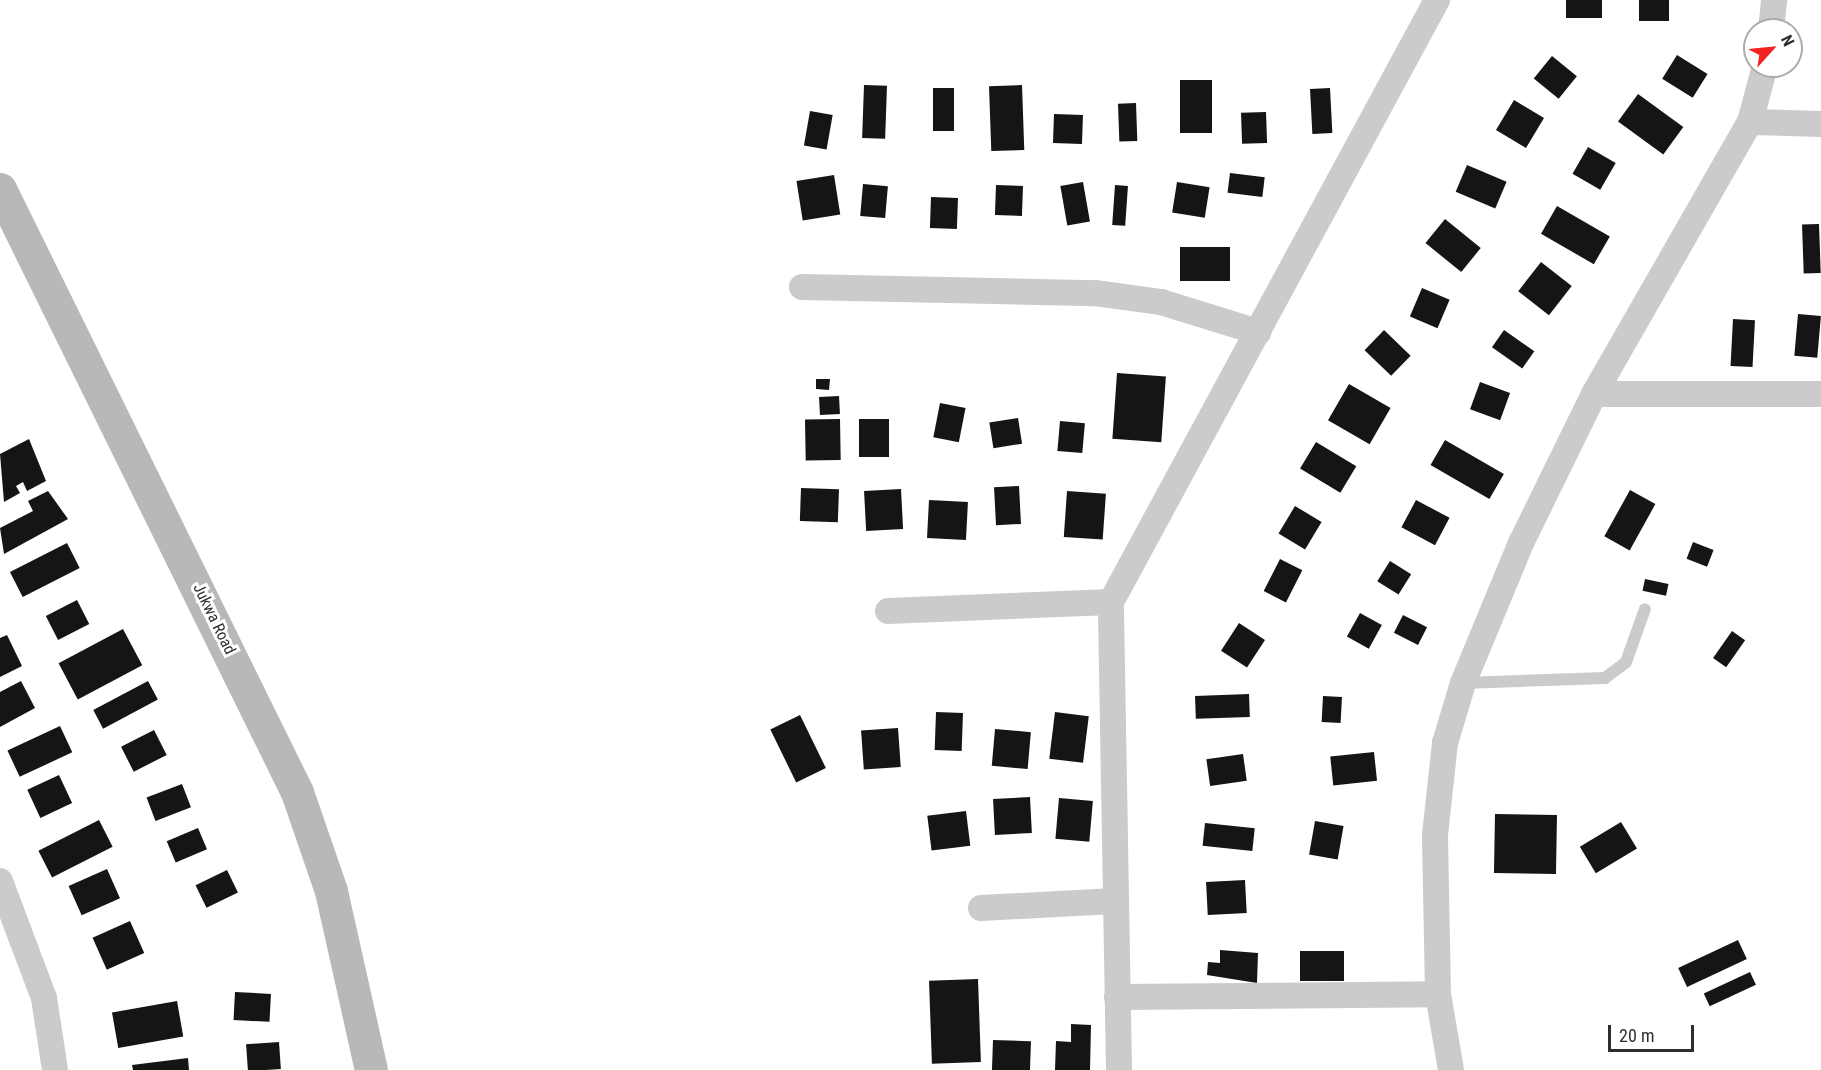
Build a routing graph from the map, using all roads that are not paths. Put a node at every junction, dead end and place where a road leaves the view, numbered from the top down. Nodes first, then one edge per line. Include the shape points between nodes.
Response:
1 (1437, 0) edge
2 (1774, 0) edge
3 (1772, 18) edge
4 (1762, 78) edge
5 (1750, 122) junction
6 (1821, 124) edge
7 (0, 189) edge
8 (802, 287) dead end
9 (1258, 332) junction
10 (1594, 394) junction
11 (1821, 394) edge
12 (1112, 602) junction
13 (1645, 609) dead end
14 (888, 611) dead end
15 (1463, 683) junction
16 (0, 881) edge
17 (1115, 901) junction
18 (981, 908) dead end
19 (1438, 994) junction
20 (1117, 997) junction
21 (56, 1070) edge
22 (371, 1070) edge
23 (1119, 1070) edge
24 (1451, 1070) edge

1 - 9 street
2 - 3 street
4 - 5 street
5 - 6 street
5 - 10 street
7 - 22 street, Jukwa Road via 297,792 331,891
8 - 9 street via 1095,292 1161,302
9 - 12 street
10 - 11 street
10 - 15 street via 1521,543
12 - 14 street
12 - 17 street
13 - 15 lane via 1626,662 1605,678
15 - 19 street via 1445,743 1435,835
16 - 21 street via 44,998
17 - 18 street
17 - 20 street
19 - 20 street
19 - 24 street
20 - 23 street

